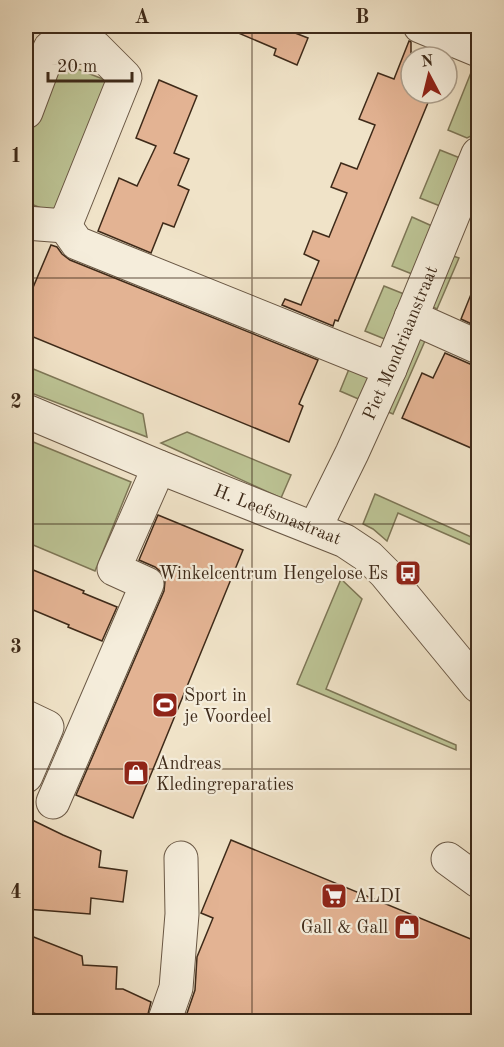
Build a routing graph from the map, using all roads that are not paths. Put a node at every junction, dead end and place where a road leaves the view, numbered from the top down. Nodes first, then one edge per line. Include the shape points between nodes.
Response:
1 (420, 26) edge
2 (99, 36) edge
3 (478, 50) edge
4 (26, 112) edge
5 (478, 154) edge
6 (26, 223) edge
7 (65, 226) junction
8 (411, 317) junction
9 (478, 347) edge
10 (390, 369) junction
11 (26, 411) edge
12 (159, 467) junction
13 (315, 528) junction
14 (478, 686) edge
15 (26, 717) edge
16 (26, 776) edge
17 (53, 802) dead end
18 (181, 858) dead end
19 (448, 859) dead end
20 (478, 881) edge
21 (164, 1022) edge

1 - 3 street
2 - 4 street via 50,48
2 - 7 street via 125,78
5 - 8 street, Piet Mondriaanstraat
6 - 7 street
7 - 10 street via 76,243
8 - 9 street
8 - 10 street, Piet Mondriaanstraat
10 - 13 street, Piet Mondriaanstraat
11 - 12 street, H. Leefsmastraat
12 - 13 street, H. Leefsmastraat
12 - 17 street via 114,569 147,584
13 - 14 street, H. Leefsmastraat via 369,557
15 - 16 street via 47,727
18 - 21 street via 182,914 176,988
19 - 20 street

